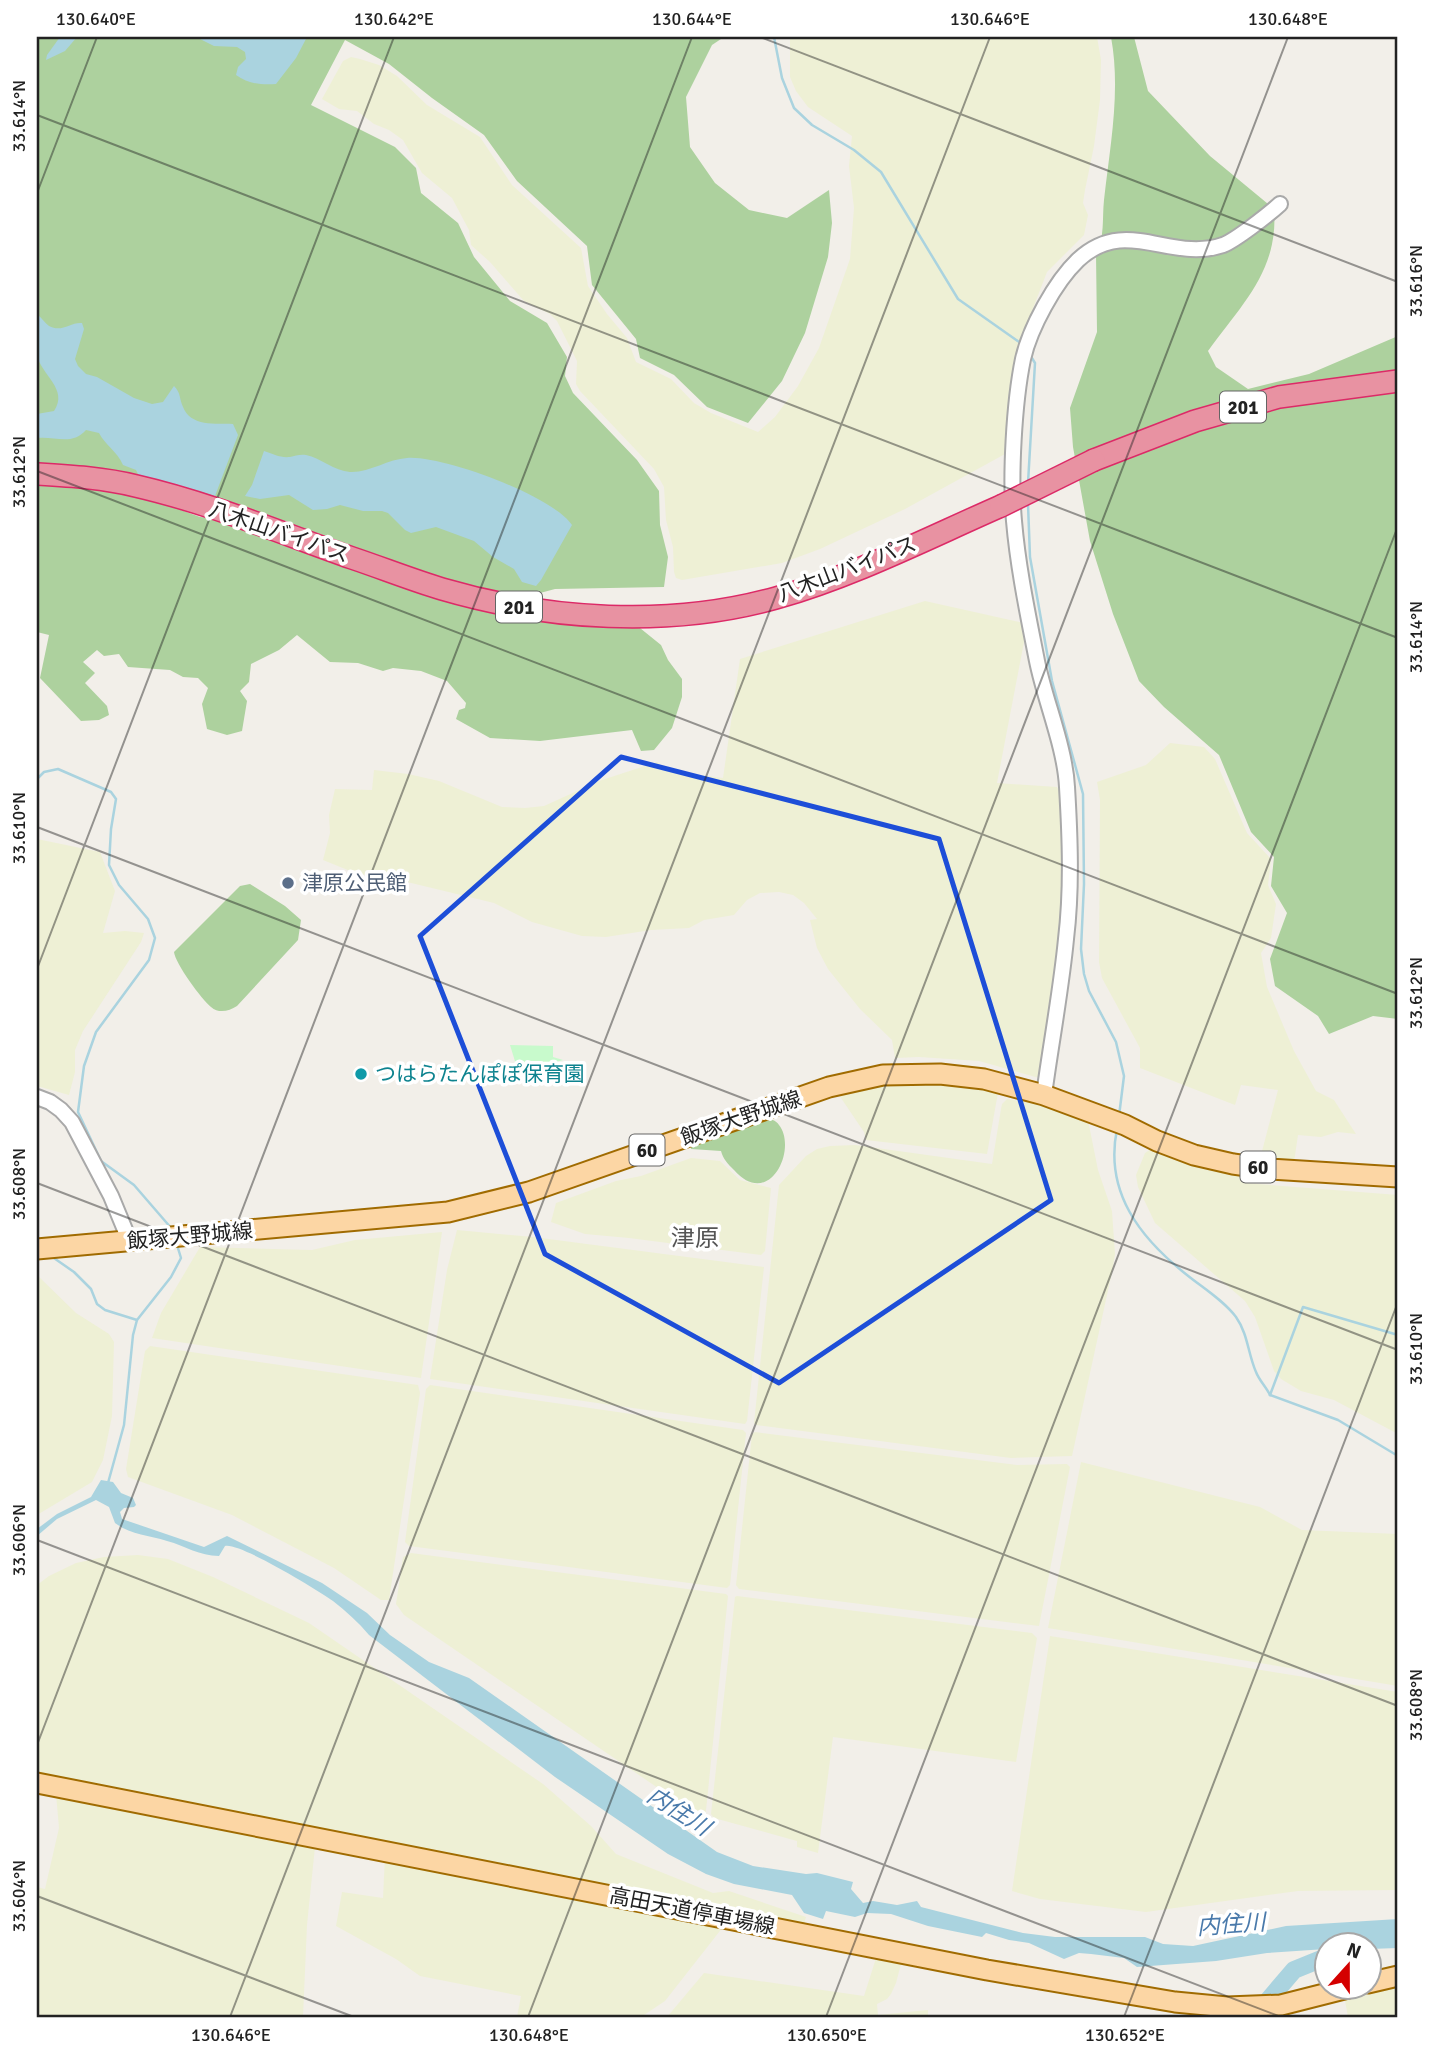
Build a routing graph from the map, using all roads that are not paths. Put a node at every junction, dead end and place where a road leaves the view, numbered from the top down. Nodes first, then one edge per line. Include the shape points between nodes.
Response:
1 (1280, 204) dead end
2 (1398, 381) edge
3 (37, 474) edge
4 (1044, 1095) junction
5 (37, 1097) edge
6 (1398, 1177) edge
7 (130, 1242) junction
8 (44, 1249) edge
9 (37, 1783) edge
10 (1312, 1997) edge

1 - 4 street via 1217,246 1186,249 1108,240 1077,261 1049,299 1023,358 1014,456 1014,520 1038,663 1067,783 1070,853 1067,936
2 - 3 highway, 八木山バイパス / 201, bridge via 1279,397 1195,421 1094,460 838,578 716,611 612,617 504,604 442,589 136,486
4 - 6 main road, 飯塚大野城線 / 60 via 1194,1155 1269,1169
4 - 7 main road, 飯塚大野城線 / 60 via 984,1079 883,1075 829,1087 529,1192 448,1212
5 - 7 street via 72,1122
7 - 8 main road, 飯塚大野城線 / 60
9 - 10 main road, 高田天道停車場線 via 1175,2003 1281,2005

